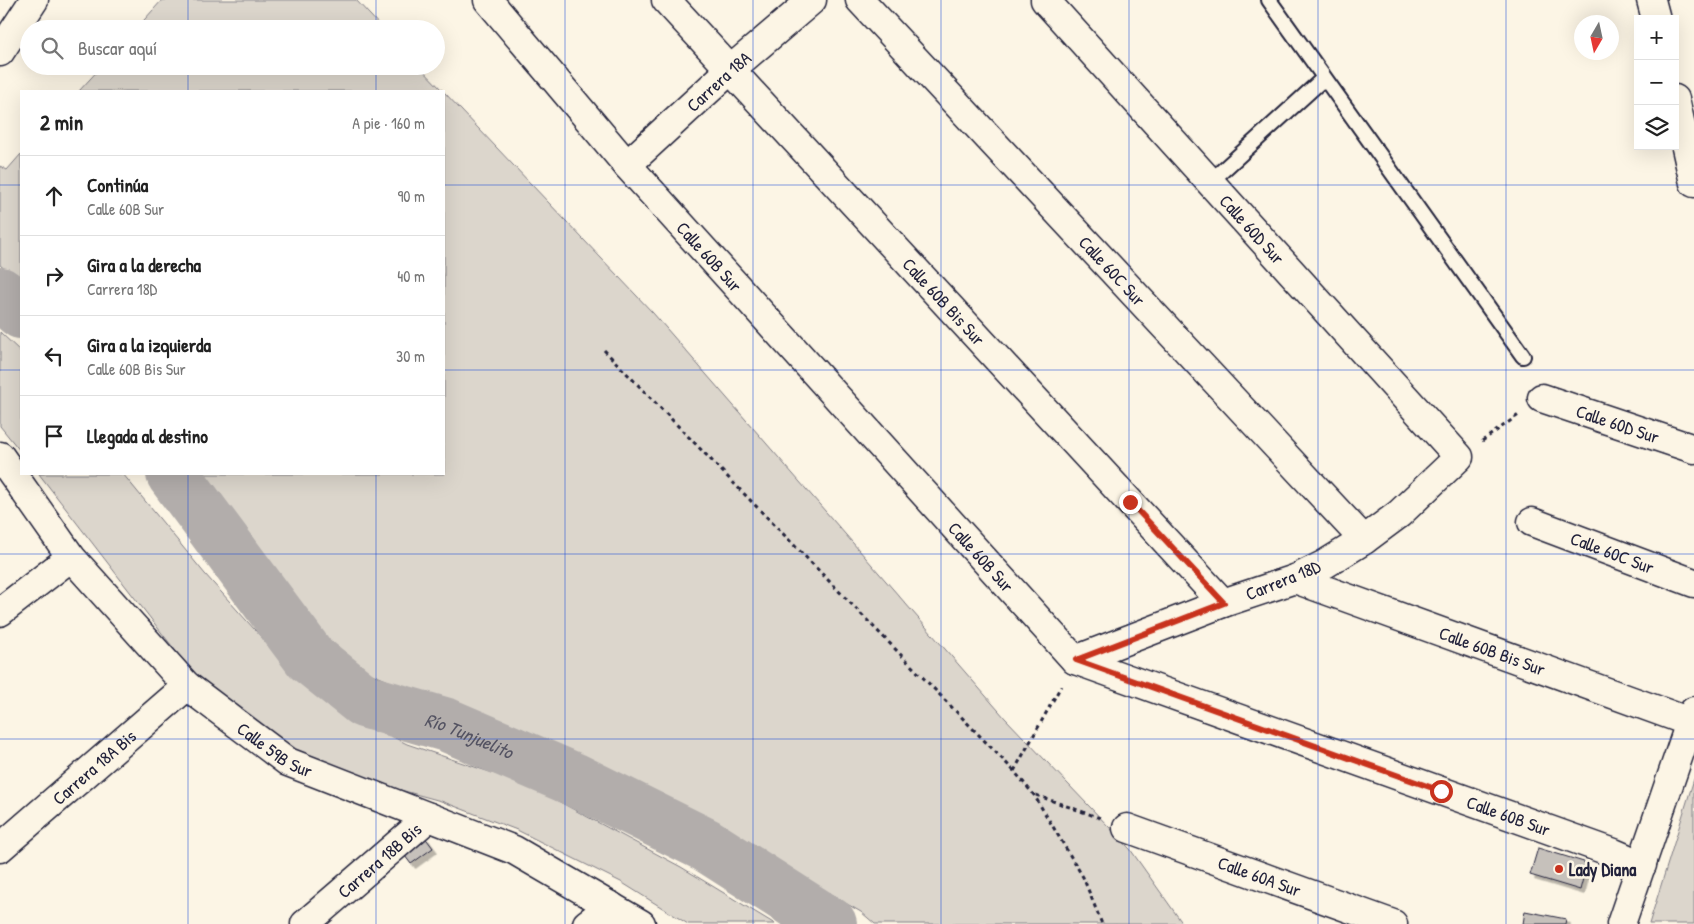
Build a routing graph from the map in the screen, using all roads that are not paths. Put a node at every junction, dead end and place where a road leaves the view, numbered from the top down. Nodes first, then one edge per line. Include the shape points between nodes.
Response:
1 (34, 0) edge
2 (488, 0) edge
3 (666, 0) edge
4 (812, 0) edge
5 (860, 0) edge
6 (1044, 0) edge
7 (1269, 0) edge
8 (1651, 0) edge
9 (1655, 15) edge
10 (21, 20) edge
11 (20, 21) edge
12 (0, 52) edge
13 (730, 70) junction
14 (1324, 78) junction
15 (1684, 116) edge
16 (627, 165) junction
17 (1210, 182) junction
18 (1694, 183) edge
19 (1523, 356) dead end
20 (1542, 398) road end
21 (1694, 449) edge
22 (0, 456) edge
23 (1459, 457) joint
24 (1532, 522) dead end
25 (1364, 540) junction
26 (71, 557) junction
27 (1294, 579) junction
28 (1694, 583) edge
29 (1224, 603) junction
30 (0, 612) edge
31 (1076, 660) junction
32 (187, 686) junction
33 (1692, 717) edge
34 (429, 816) junction
35 (1127, 828) road end
36 (0, 848) edge
37 (1642, 865) junction
38 (611, 906) junction
39 (305, 924) edge
40 (588, 924) edge
41 (641, 924) edge
42 (1394, 924) edge
43 (1621, 924) edge

1 - 10 main road
2 - 16 main road, Calle 60B Sur
3 - 13 main road, Calle 60B Bis Sur
4 - 13 main road, Carrera 18A
5 - 25 main road, Calle 60C Sur
6 - 17 main road, Calle 60D Sur
7 - 14 lane
8 - 9 main road
11 - 12 main road
13 - 16 main road, Carrera 18A
13 - 29 main road, Calle 60B Bis Sur
14 - 17 lane
14 - 19 lane
15 - 18 main road
16 - 31 main road, Calle 60B Sur
17 - 23 main road, Calle 60D Sur
20 - 21 main road, Calle 60D Sur
22 - 26 main road, Calle 59B Sur
23 - 25 main road, Carrera 18D via 1399,514
24 - 28 main road, Calle 60C Sur
25 - 27 main road, Carrera 18D
26 - 30 main road
26 - 32 main road, Calle 59B Sur
27 - 29 main road, Carrera 18D
27 - 33 main road, Calle 60B Bis Sur
29 - 31 main road, Carrera 18D
31 - 37 main road, Calle 60B Sur
32 - 34 main road, Calle 59B Sur via 288,762
32 - 36 main road, Carrera 18A Bis
33 - 37 main road
34 - 38 main road, Calle 59B Sur via 514,850
34 - 39 main road, Carrera 18B Bis
35 - 42 main road, Calle 60A Sur
37 - 43 main road
38 - 40 main road
38 - 41 main road, Calle 59B Sur

